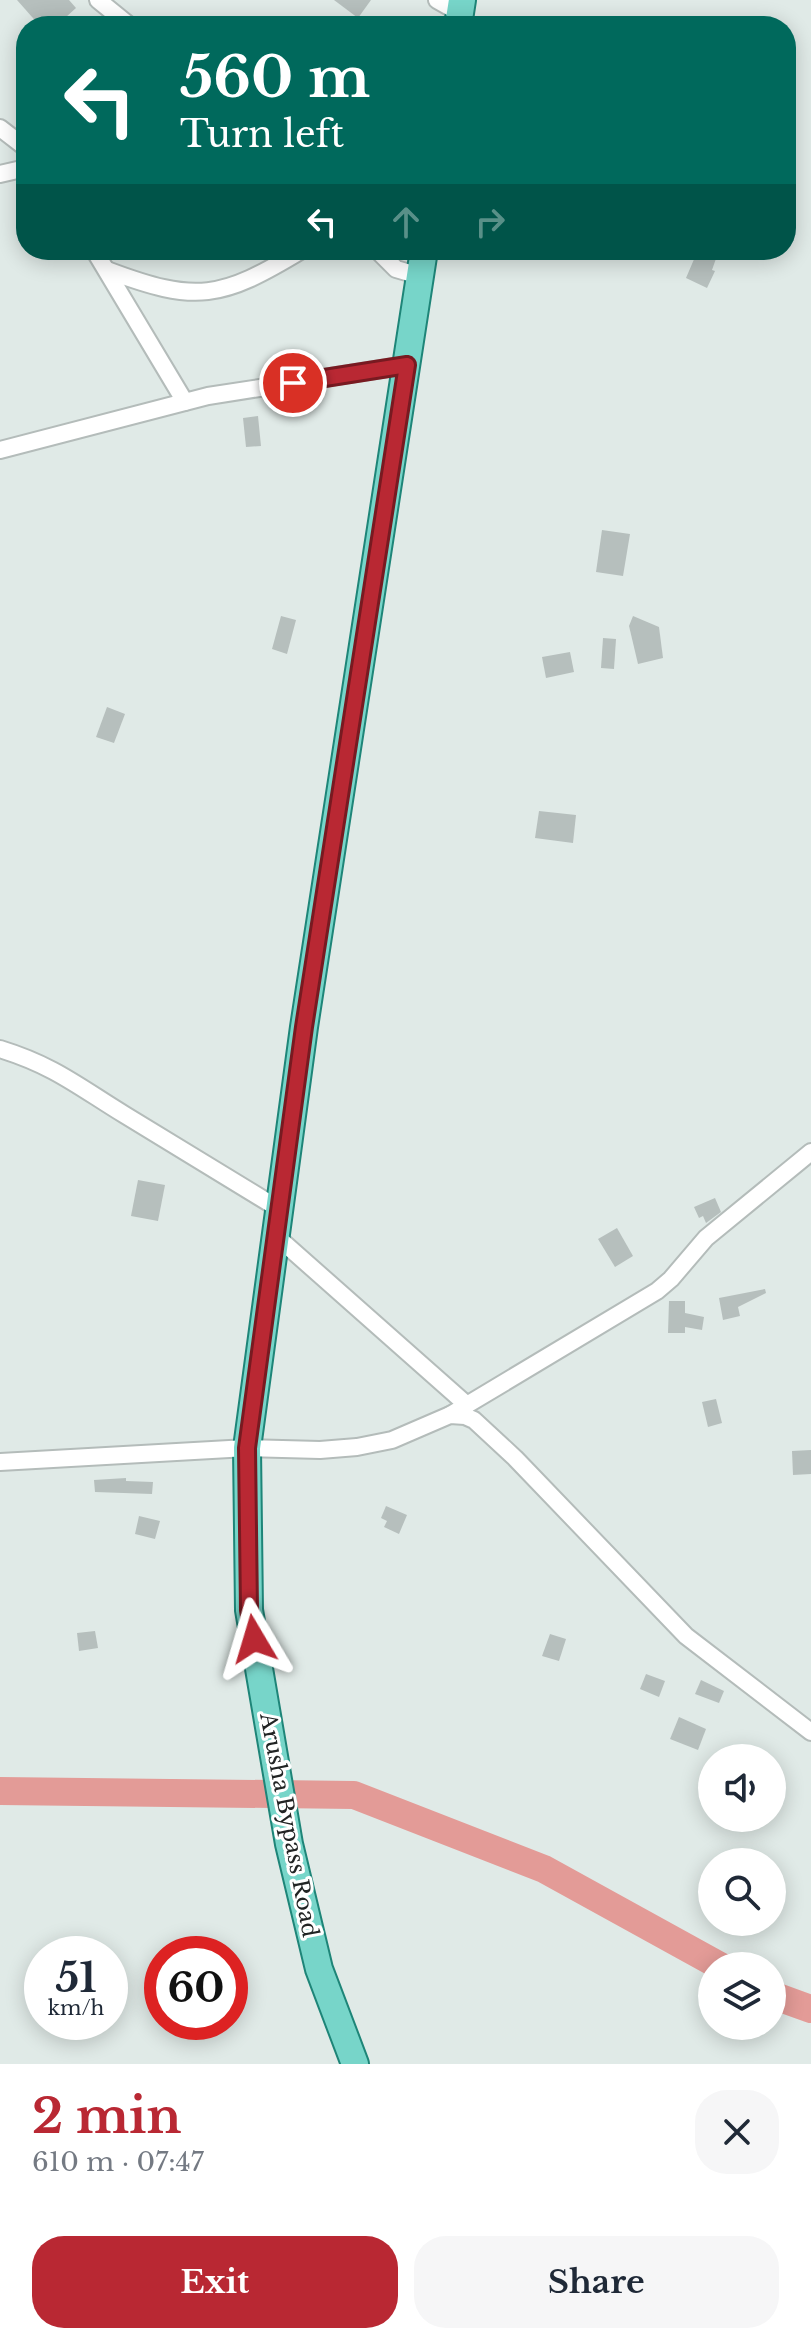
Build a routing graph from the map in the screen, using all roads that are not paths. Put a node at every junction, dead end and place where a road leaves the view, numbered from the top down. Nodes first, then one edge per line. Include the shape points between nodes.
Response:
1 (98, 0) edge
2 (118, 16) edge
3 (0, 128) edge
4 (16, 140) edge
5 (100, 260) edge
6 (285, 260) edge
7 (387, 260) edge
8 (422, 260) edge
9 (107, 270) junction
10 (420, 276) junction
11 (407, 365) junction
12 (185, 402) junction
13 (0, 450) edge
14 (0, 1049) edge
15 (811, 1152) edge
16 (279, 1209) junction
17 (276, 1236) junction
18 (467, 1405) junction
19 (450, 1415) junction
20 (247, 1448) junction
21 (0, 1462) edge
22 (811, 1732) edge
23 (355, 2064) edge

1 - 2 street
3 - 4 street
5 - 9 street
6 - 9 street via 218,291 184,293 156,289
7 - 10 street via 396,269
8 - 10 main road, Arusha Bypass Road
9 - 12 street
10 - 11 main road, Arusha Bypass Road
11 - 12 street
11 - 16 main road, Arusha Bypass Road
12 - 13 street
14 - 16 street via 65,1075
15 - 18 street via 706,1238 657,1291
16 - 17 main road, Arusha Bypass Road
17 - 18 street
17 - 20 main road, Arusha Bypass Road
18 - 19 street
19 - 20 street via 392,1440 357,1447
19 - 22 street via 474,1420 686,1636
20 - 21 street
20 - 23 main road, Arusha Bypass Road via 249,1610 289,1844 319,1969

